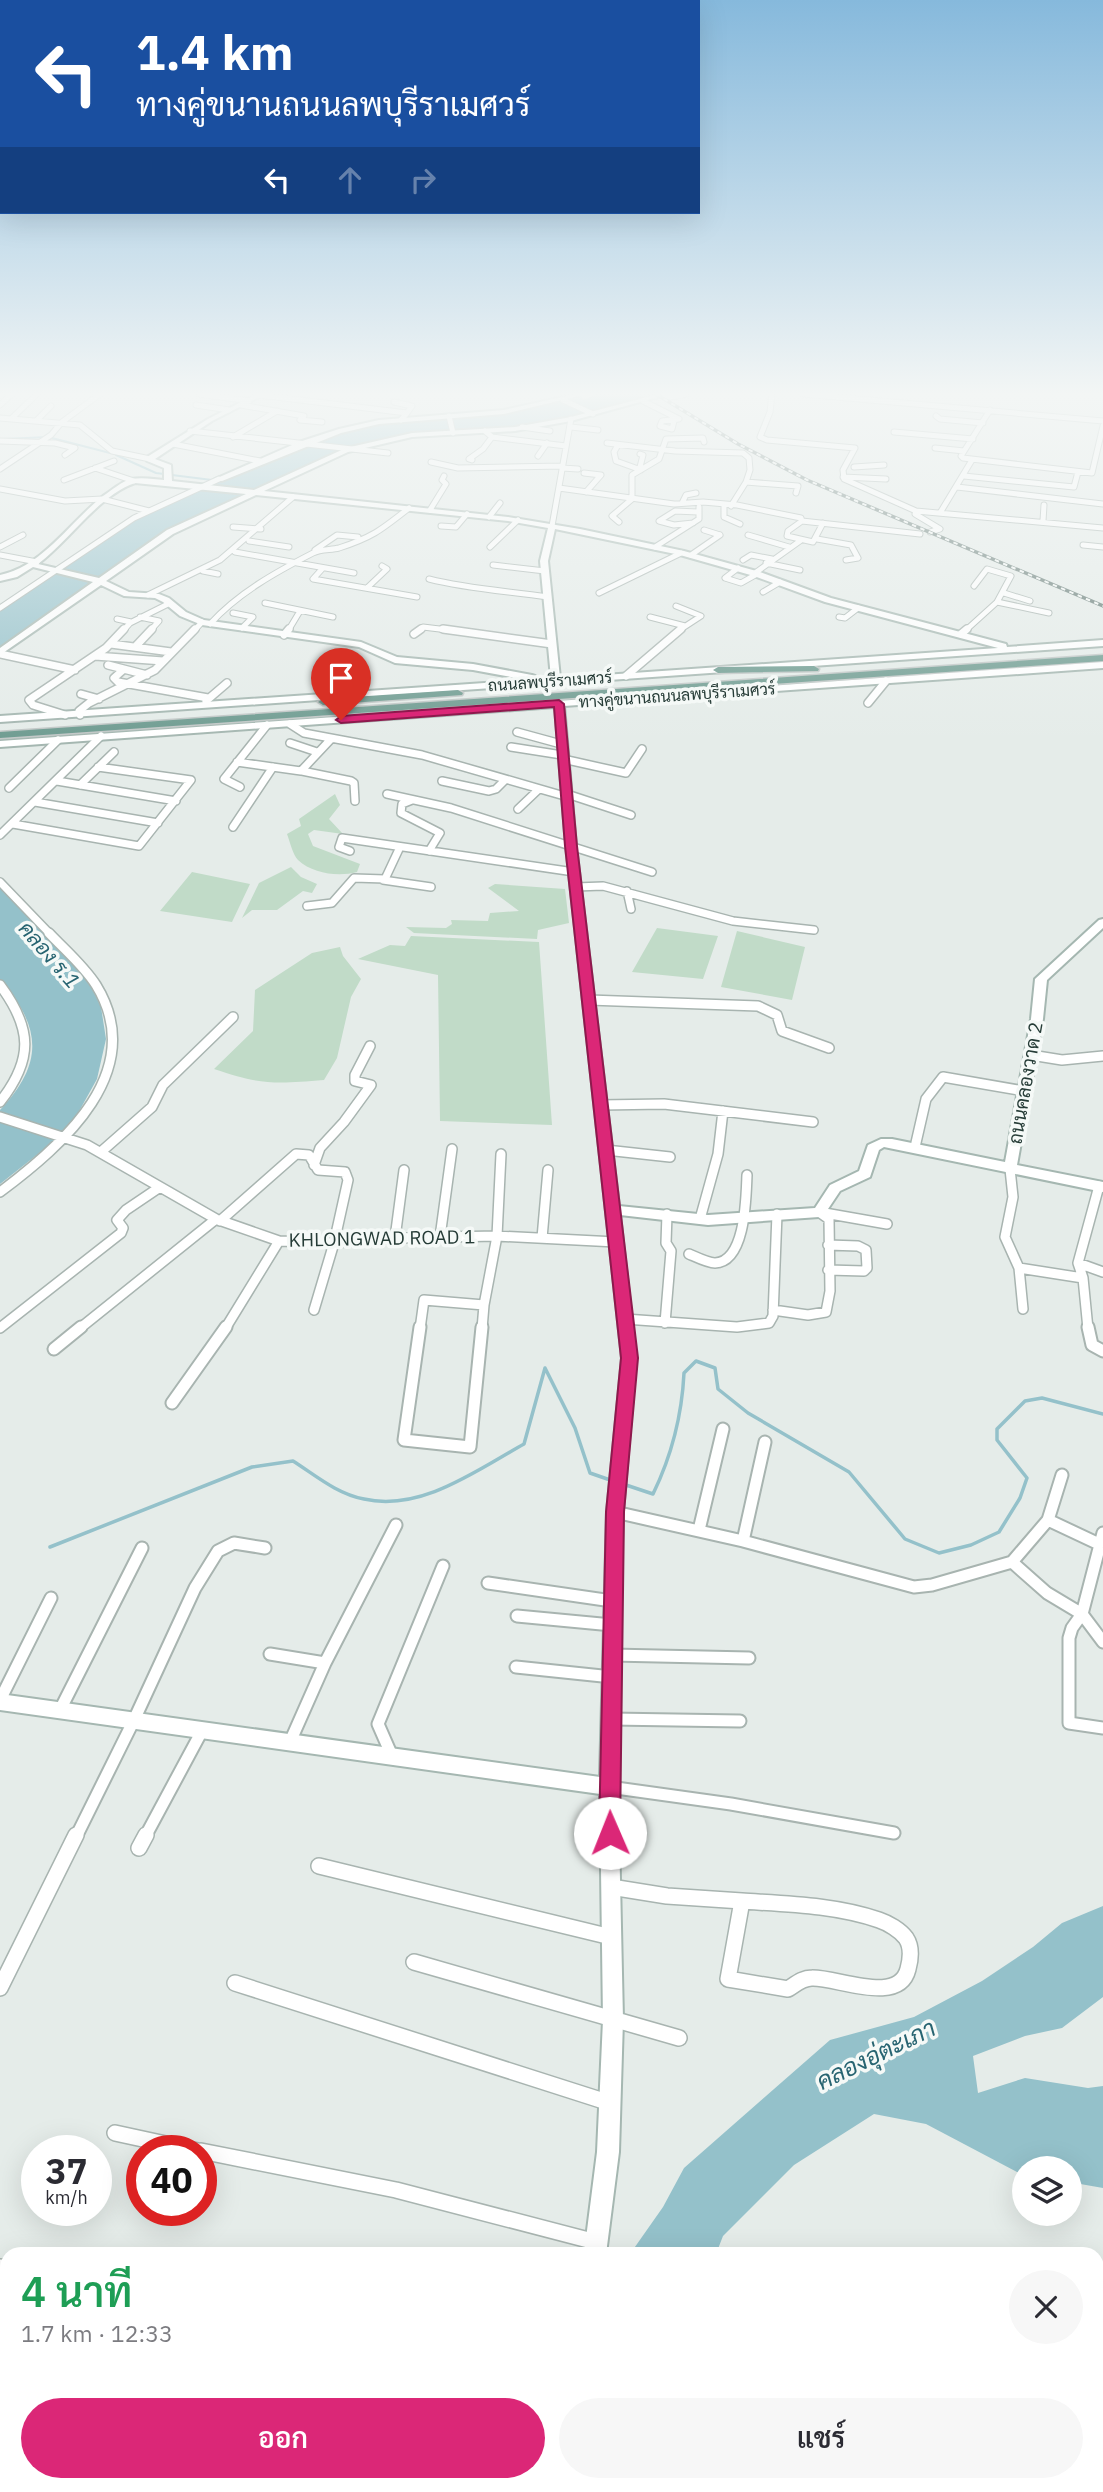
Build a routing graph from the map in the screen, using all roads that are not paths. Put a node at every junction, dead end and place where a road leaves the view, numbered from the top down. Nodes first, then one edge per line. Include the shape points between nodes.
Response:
1 (88, 510) edge
2 (214, 510) edge
3 (280, 510) edge
4 (406, 510) edge
5 (433, 510) edge
6 (494, 510) edge
7 (555, 510) edge
8 (619, 510) edge
9 (726, 510) edge
10 (757, 510) edge
11 (942, 510) edge
12 (1022, 510) dead end
13 (1044, 510) edge
14 (149, 511) edge
15 (916, 511) joint
16 (698, 512) joint
17 (940, 513) junction
18 (467, 514) junction
19 (854, 514) dead end
20 (489, 517) junction
21 (803, 517) junction
22 (1022, 519) junction
23 (518, 520) junction
24 (1043, 521) junction
25 (619, 522) dead end
26 (693, 523) junction
27 (823, 523) junction
28 (740, 524) dead end
29 (848, 525) junction
30 (441, 526) dead end
31 (552, 526) junction
32 (1099, 526) edge
33 (233, 527) dead end
34 (261, 529) junction
35 (704, 530) dead end
36 (930, 532) dead end
37 (919, 534) dead end
38 (1087, 534) dead end
39 (23, 535) dead end
40 (748, 535) dead end
41 (369, 539) junction
42 (817, 539) junction
43 (249, 541) junction
44 (800, 541) junction
45 (1083, 545) dead end
46 (0, 547) edge
47 (289, 547) dead end
48 (490, 547) dead end
49 (655, 547) junction
50 (789, 547) junction
51 (1103, 547) edge
52 (314, 551) junction
53 (234, 552) junction
54 (686, 554) junction
55 (0, 555) edge
56 (772, 559) junction
57 (846, 561) dead end
58 (766, 563) junction
59 (36, 564) junction
60 (295, 564) junction
61 (740, 564) junction
62 (493, 565) dead end
63 (383, 566) dead end
64 (505, 566) junction
65 (322, 569) junction
66 (56, 570) junction
67 (800, 570) dead end
68 (202, 571) junction
69 (545, 571) junction
70 (182, 572) dead end
71 (354, 573) dead end
72 (756, 573) junction
73 (218, 574) dead end
74 (190, 575) junction
75 (494, 575) dead end
76 (0, 578) edge
77 (429, 579) dead end
78 (99, 582) junction
79 (780, 582) junction
80 (974, 586) dead end
81 (368, 587) junction
82 (763, 592) dead end
83 (599, 593) dead end
84 (1003, 593) junction
85 (148, 595) junction
86 (417, 597) dead end
87 (548, 597) junction
88 (1030, 601) dead end
89 (997, 602) junction
90 (170, 603) junction
91 (265, 603) dead end
92 (676, 606) dead end
93 (148, 607) dead end
94 (0, 608) edge
95 (858, 608) junction
96 (156, 609) junction
97 (255, 609) dead end
98 (300, 611) junction
99 (1049, 613) dead end
100 (233, 614) dead end
101 (140, 617) junction
102 (253, 617) junction
103 (332, 617) dead end
104 (650, 617) dead end
105 (839, 617) dead end
106 (117, 619) dead end
107 (131, 622) junction
108 (206, 623) junction
109 (685, 626) junction
110 (242, 628) junction
111 (414, 634) dead end
112 (961, 634) junction
113 (284, 635) junction
114 (552, 643) junction
115 (1103, 643) edge
116 (111, 644) junction
117 (135, 647) junction
118 (1103, 649) edge
119 (171, 652) junction
120 (0, 653) edge
121 (95, 656) junction
122 (1018, 656) junction
123 (163, 661) junction
124 (1103, 664) edge
125 (108, 665) dead end
126 (814, 669) junction
127 (75, 670) junction
128 (123, 670) junction
129 (718, 670) junction
130 (147, 675) junction
131 (626, 676) junction
132 (823, 678) junction
133 (556, 681) junction
134 (886, 681) junction
135 (538, 682) junction
136 (228, 683) dead end
137 (130, 684) junction
138 (453, 689) junction
139 (744, 689) junction
140 (81, 694) dead end
141 (100, 699) junction
142 (206, 701) junction
143 (349, 701) junction
144 (868, 703) dead end
145 (559, 704) junction
146 (469, 709) junction
147 (370, 710) junction
148 (65, 715) junction
149 (80, 715) junction
150 (187, 717) junction
151 (0, 719) edge
152 (290, 724) junction
153 (267, 725) junction
154 (0, 726) edge
155 (517, 732) dead end
156 (0, 735) edge
157 (101, 736) junction
158 (331, 739) junction
159 (58, 740) junction
160 (290, 743) dead end
161 (0, 744) edge
162 (511, 747) dead end
163 (642, 749) dead end
164 (114, 752) dead end
165 (317, 752) junction
166 (562, 753) junction
167 (237, 762) junction
168 (99, 767) junction
169 (273, 767) junction
170 (302, 771) junction
171 (505, 780) junction
172 (57, 781) junction
173 (442, 781) dead end
174 (80, 785) junction
175 (240, 787) dead end
176 (9, 788) dead end
177 (539, 789) junction
178 (387, 794) dead end
179 (567, 795) junction
180 (412, 800) junction
181 (176, 801) junction
182 (355, 801) dead end
183 (35, 802) junction
184 (518, 809) dead end
185 (631, 815) dead end
186 (158, 823) junction
187 (13, 824) junction
188 (233, 827) dead end
189 (350, 828) dead end
190 (0, 835) edge
191 (354, 839) junction
192 (571, 846) junction
193 (400, 847) junction
194 (350, 851) dead end
195 (429, 851) junction
196 (574, 872) junction
197 (652, 872) dead end
198 (383, 880) junction
199 (0, 882) edge
200 (431, 887) dead end
201 (576, 887) junction
202 (627, 891) junction
203 (307, 906) dead end
204 (631, 909) dead end
205 (1103, 922) edge
206 (814, 930) dead end
207 (0, 985) edge
208 (589, 1000) junction
209 (233, 1017) dead end
210 (370, 1046) dead end
211 (829, 1048) dead end
212 (1031, 1055) junction
213 (1103, 1056) edge
214 (1024, 1091) junction
215 (0, 1102) edge
216 (601, 1105) junction
217 (723, 1111) junction
218 (1, 1118) edge
219 (813, 1122) dead end
220 (63, 1136) junction
221 (915, 1147) junction
222 (452, 1149) dead end
223 (606, 1150) junction
224 (102, 1151) junction
225 (500, 1154) dead end
226 (670, 1157) dead end
227 (314, 1165) junction
228 (1010, 1169) junction
229 (404, 1170) dead end
230 (548, 1170) dead end
231 (747, 1175) dead end
232 (1102, 1184) edge
233 (160, 1187) junction
234 (0, 1192) edge
235 (612, 1211) junction
236 (819, 1212) junction
237 (667, 1214) junction
238 (777, 1214) junction
239 (744, 1216) junction
240 (700, 1219) junction
241 (218, 1220) junction
242 (887, 1224) dead end
243 (497, 1236) junction
244 (440, 1237) junction
245 (395, 1238) junction
246 (542, 1238) junction
247 (279, 1241) junction
248 (616, 1242) junction
249 (334, 1243) junction
250 (828, 1245) junction
251 (689, 1254) dead end
252 (1078, 1263) junction
253 (1019, 1268) junction
254 (828, 1270) junction
255 (1103, 1272) edge
256 (1083, 1278) junction
257 (485, 1305) junction
258 (1023, 1309) dead end
259 (314, 1310) dead end
260 (773, 1310) junction
261 (625, 1319) junction
262 (665, 1323) junction
263 (0, 1328) edge
264 (54, 1349) dead end
265 (1103, 1351) edge
266 (172, 1403) dead end
267 (723, 1429) dead end
268 (765, 1442) dead end
269 (1062, 1475) dead end
270 (616, 1502) junction
271 (1048, 1520) junction
272 (396, 1525) dead end
273 (699, 1531) junction
274 (1101, 1538) edge
275 (743, 1541) junction
276 (142, 1548) dead end
277 (265, 1548) dead end
278 (1012, 1562) junction
279 (443, 1566) dead end
280 (488, 1583) dead end
281 (51, 1598) dead end
282 (612, 1601) junction
283 (1082, 1614) junction
284 (517, 1616) dead end
285 (612, 1625) junction
286 (1103, 1642) edge
287 (270, 1654) dead end
288 (612, 1654) junction
289 (749, 1658) dead end
290 (325, 1663) junction
291 (516, 1667) dead end
292 (611, 1676) junction
293 (0, 1701) edge
294 (60, 1710) junction
295 (611, 1719) junction
296 (134, 1720) junction
297 (740, 1721) dead end
298 (1103, 1728) edge
299 (202, 1729) junction
300 (290, 1742) junction
301 (392, 1756) junction
302 (609, 1787) junction
303 (894, 1833) dead end
304 (139, 1848) dead end
305 (319, 1866) dead end
306 (611, 1887) junction
307 (742, 1900) junction
308 (611, 1937) junction
309 (414, 1962) dead end
310 (235, 1983) dead end
311 (0, 1988) edge
312 (613, 2020) junction
313 (679, 2038) dead end
314 (610, 2104) junction
315 (115, 2133) dead end
316 (126, 2135) edge
317 (217, 2155) edge
318 (593, 2247) edge
319 (596, 2247) edge

1 - 59 street
2 - 78 street via 170,532
3 - 34 street
4 - 41 street
5 - 18 street
6 - 20 street
7 - 31 street
8 - 25 street via 612,516
9 - 28 street via 724,517
10 - 21 street
11 - 17 street
12 - 22 street
13 - 24 street
14 - 66 street
15 - 17 street
15 - 36 street via 940,529
16 - 26 street via 700,517
16 - 26 street via 674,511 659,521
17 - 22 street
18 - 20 street
18 - 30 street via 457,527
19 - 29 street
20 - 23 street
21 - 27 street
21 - 44 street via 787,536
22 - 24 street
23 - 31 street
23 - 48 street
24 - 32 street
26 - 49 street
27 - 29 street
27 - 42 street
29 - 37 street
31 - 49 street
31 - 69 street
32 - 38 street
33 - 34 street
34 - 43 street
35 - 54 street via 720,536
39 - 46 street
40 - 50 street
41 - 52 street
41 - 52 street via 337,535
42 - 44 street
42 - 57 street via 851,545 858,558
43 - 47 street
43 - 53 street
44 - 50 street
45 - 51 street
49 - 54 street
50 - 56 street
52 - 60 street
53 - 60 street
53 - 68 street
54 - 61 street
54 - 83 street
55 - 59 street
56 - 58 street
56 - 61 street via 751,555
58 - 67 street
58 - 72 street
59 - 66 street
59 - 76 street via 10,578
60 - 65 street
60 - 108 street via 256,585
61 - 72 street
61 - 72 street via 725,578 741,583
62 - 64 street
63 - 81 street via 387,569
64 - 69 street
64 - 75 street
65 - 71 street
65 - 81 street via 313,579
66 - 78 street
66 - 94 street
68 - 73 street
68 - 74 street
69 - 87 street
70 - 74 street
72 - 79 street
74 - 85 street
77 - 87 street via 463,588
78 - 85 street via 127,594
78 - 120 street
79 - 82 street
79 - 95 street
80 - 84 street via 987,569 1002,571 1011,576
81 - 86 street via 394,596
84 - 88 street
84 - 89 street
85 - 90 street
87 - 114 street
89 - 99 street
89 - 112 street
90 - 96 street
90 - 108 street
91 - 98 street
92 - 109 street via 701,614
93 - 96 street
95 - 105 street
95 - 112 street
96 - 101 street
97 - 102 street
98 - 103 street
98 - 113 street
100 - 102 street
101 - 107 street
101 - 117 street via 159,621
102 - 110 street
104 - 109 street
106 - 107 street
107 - 116 street
108 - 110 street
108 - 119 street
109 - 131 street
110 - 113 street
111 - 114 street via 430,627
112 - 122 street
113 - 135 street via 361,645 395,660 493,670
114 - 133 street
115 - 122 street, ทางคู่ขนานถนนลพบุรีราเมศวร์
116 - 117 street
116 - 121 street
117 - 119 street
118 - 122 main road, ถนนลพบุรีราเมศวร์
119 - 123 street
120 - 127 street
121 - 123 street
121 - 127 street
122 - 124 main road, ถนนลพบุรีราเมศวร์
122 - 126 main road, ถนนลพบุรีราเมศวร์
122 - 129 street, ทางคู่ขนานถนนลพบุรีราเมศวร์
122 - 132 main road, ถนนลพบุรีราเมศวร์
123 - 130 street
124 - 134 street, ทางคู่ขนานถนนลพบุรีราเมศวร์
125 - 128 street
126 - 129 main road
126 - 143 main road, ถนนลพบุรีราเมศวร์
127 - 148 street via 29,700
128 - 130 street
128 - 137 street via 114,678
129 - 131 street, ทางคู่ขนานถนนลพบุรีราเมศวร์
130 - 137 street
131 - 133 street, ทางคู่ขนานถนนลพบุรีราเมศวร์
132 - 139 main road
132 - 147 main road, ถนนลพบุรีราเมศวร์
133 - 135 street, ทางคู่ขนานถนนลพบุรีราเมศวร์
134 - 139 street, ทางคู่ขนานถนนลพบุรีราเมศวร์
134 - 144 street
135 - 138 street, ทางคู่ขนานถนนลพบุรีราเมศวร์
136 - 142 street
137 - 141 street
137 - 142 street
138 - 142 street, ทางคู่ขนานถนนลพบุรีราเมศวร์
138 - 143 main road
139 - 145 street, ทางคู่ขนานถนนลพบุรีราเมศวร์
140 - 141 street
141 - 149 street via 85,706
142 - 149 street, ทางคู่ขนานถนนลพบุรีราเมศวร์
143 - 150 main road, ถนนลพบุรีราเมศวร์
145 - 146 street, ทางคู่ขนานถนนลพบุรีราเมศวร์
145 - 166 street
146 - 147 main road
146 - 152 street, ทางคู่ขนานถนนลพบุรีราเมศวร์
147 - 150 main road, ถนนลพบุรีราเมศวร์
148 - 149 street, ทางคู่ขนานถนนลพบุรีราเมศวร์
148 - 151 street, ทางคู่ขนานถนนลพบุรีราเมศวร์
150 - 154 main road, ถนนลพบุรีราเมศวร์
150 - 156 main road, ถนนลพบุรีราเมศวร์
152 - 153 street, ทางคู่ขนานถนนลพบุรีราเมศวร์
152 - 158 street via 297,731
153 - 157 street, ทางคู่ขนานถนนลพบุรีราเมศวร์
153 - 167 street
155 - 166 street
157 - 159 street, ทางคู่ขนานถนนลพบุรีราเมศวร์
157 - 172 street
158 - 165 street
158 - 171 street via 422,755
159 - 161 street, ทางคู่ขนานถนนลพบุรีราเมศวร์
159 - 176 street
160 - 165 street
162 - 166 street
163 - 166 street via 626,773
164 - 168 street
165 - 170 street
166 - 179 street
167 - 169 street
167 - 175 street via 224,779
168 - 174 street
168 - 181 street via 191,780
169 - 170 street
169 - 188 street
170 - 182 street via 351,781
171 - 173 street via 489,790
171 - 177 street
172 - 174 street
172 - 183 street
174 - 181 street
177 - 179 street
177 - 184 street
178 - 180 street
179 - 185 street
179 - 192 street
180 - 192 street
180 - 195 street via 402,804 401,813 440,833
181 - 186 street
183 - 186 street
183 - 187 street
186 - 187 street via 139,846
187 - 190 street
189 - 191 street
191 - 193 street via 387,841
191 - 194 street via 339,841 339,847
192 - 196 street
192 - 197 street
193 - 195 street
193 - 198 street
195 - 196 street
196 - 201 street
198 - 200 street
198 - 203 street via 357,877 344,884 338,901
199 - 220 street via 82,968 97,987 111,1021 112,1056 102,1087 82,1119
201 - 202 street
201 - 208 street
202 - 204 street
202 - 206 street via 733,921
205 - 212 street, ถนนคลองวาด 2 via 1041,979
207 - 215 street via 19,1010 27,1039 20,1071
208 - 211 street via 758,1006 777,1015 782,1031
208 - 216 street
209 - 224 street via 163,1085 152,1107
210 - 227 street via 355,1081 371,1085 320,1148
212 - 213 street via 1062,1060
212 - 214 street, ถนนคลองวาด 2
214 - 221 street via 943,1077 934,1082 926,1100
214 - 228 street, ถนนคลองวาด 2
216 - 217 street via 664,1104
216 - 223 street
217 - 219 street
217 - 240 street via 718,1154
218 - 220 street, KHLONGWAD ROAD 1
220 - 224 street, KHLONGWAD ROAD 1
220 - 234 street
221 - 228 street, ถนนคลองวาด 2
221 - 236 street, ถนนคลองวาด 2 via 881,1143 873,1148 865,1174 835,1188
222 - 244 street
223 - 226 street
223 - 235 street
224 - 233 street, KHLONGWAD ROAD 1
225 - 243 street
227 - 241 street via 309,1154 296,1154
227 - 249 street via 318,1170 345,1172 348,1180
228 - 232 street
228 - 253 street via 1013,1197 1005,1237
229 - 245 street
230 - 246 street
231 - 239 street
232 - 252 street
233 - 241 street, KHLONGWAD ROAD 1
233 - 263 street via 117,1220 121,1233
235 - 237 street
235 - 248 street
236 - 238 street
236 - 242 street
236 - 250 street via 829,1219
237 - 240 street
237 - 262 street via 666,1243 671,1251
238 - 239 street
238 - 260 street
239 - 240 street
239 - 251 street via 739,1244 728,1259 715,1263
241 - 247 street, KHLONGWAD ROAD 1
241 - 264 street
243 - 244 street, KHLONGWAD ROAD 1
243 - 246 street, KHLONGWAD ROAD 1
243 - 257 street
244 - 245 street, KHLONGWAD ROAD 1
245 - 249 street, KHLONGWAD ROAD 1
246 - 248 street, KHLONGWAD ROAD 1
247 - 249 street, KHLONGWAD ROAD 1
247 - 266 street via 237,1312
248 - 261 street
249 - 259 street
250 - 254 street
250 - 254 street via 866,1250 867,1268
252 - 255 street
252 - 256 street
253 - 256 street
253 - 258 street
254 - 260 street via 828,1307 823,1314
256 - 265 street via 1089,1340
257 - 257 street via 424,1300 404,1440 470,1447
260 - 262 street via 765,1325
261 - 262 street
261 - 270 street via 629,1358
267 - 273 street
268 - 275 street
269 - 271 street
270 - 273 street
270 - 282 street
271 - 274 street
271 - 278 street
272 - 290 street
273 - 275 street
274 - 283 street
275 - 278 street via 914,1587
276 - 294 street
277 - 296 street via 234,1543 218,1551 195,1588
278 - 283 street
279 - 301 street via 378,1724
280 - 282 street
281 - 293 street
282 - 285 street
283 - 286 street
283 - 298 street via 1069,1638 1069,1723
284 - 285 street
285 - 288 street
287 - 290 street
288 - 289 street
288 - 292 street
290 - 300 street
291 - 292 street
292 - 295 street
293 - 294 street
294 - 296 street
295 - 297 street
295 - 302 street
296 - 299 street
296 - 311 street
299 - 300 street
299 - 304 street
300 - 301 street
301 - 302 street
302 - 303 street
302 - 306 street
305 - 308 street
306 - 307 street via 676,1898
306 - 308 street
307 - 307 street via 860,1915 899,1930 910,1949 906,1977 892,1987 876,1988 808,1978 788,1989 728,1979
308 - 312 street
309 - 312 street
310 - 314 street
312 - 313 street
312 - 314 street
314 - 319 street
315 - 316 street
317 - 318 street via 396,2190

